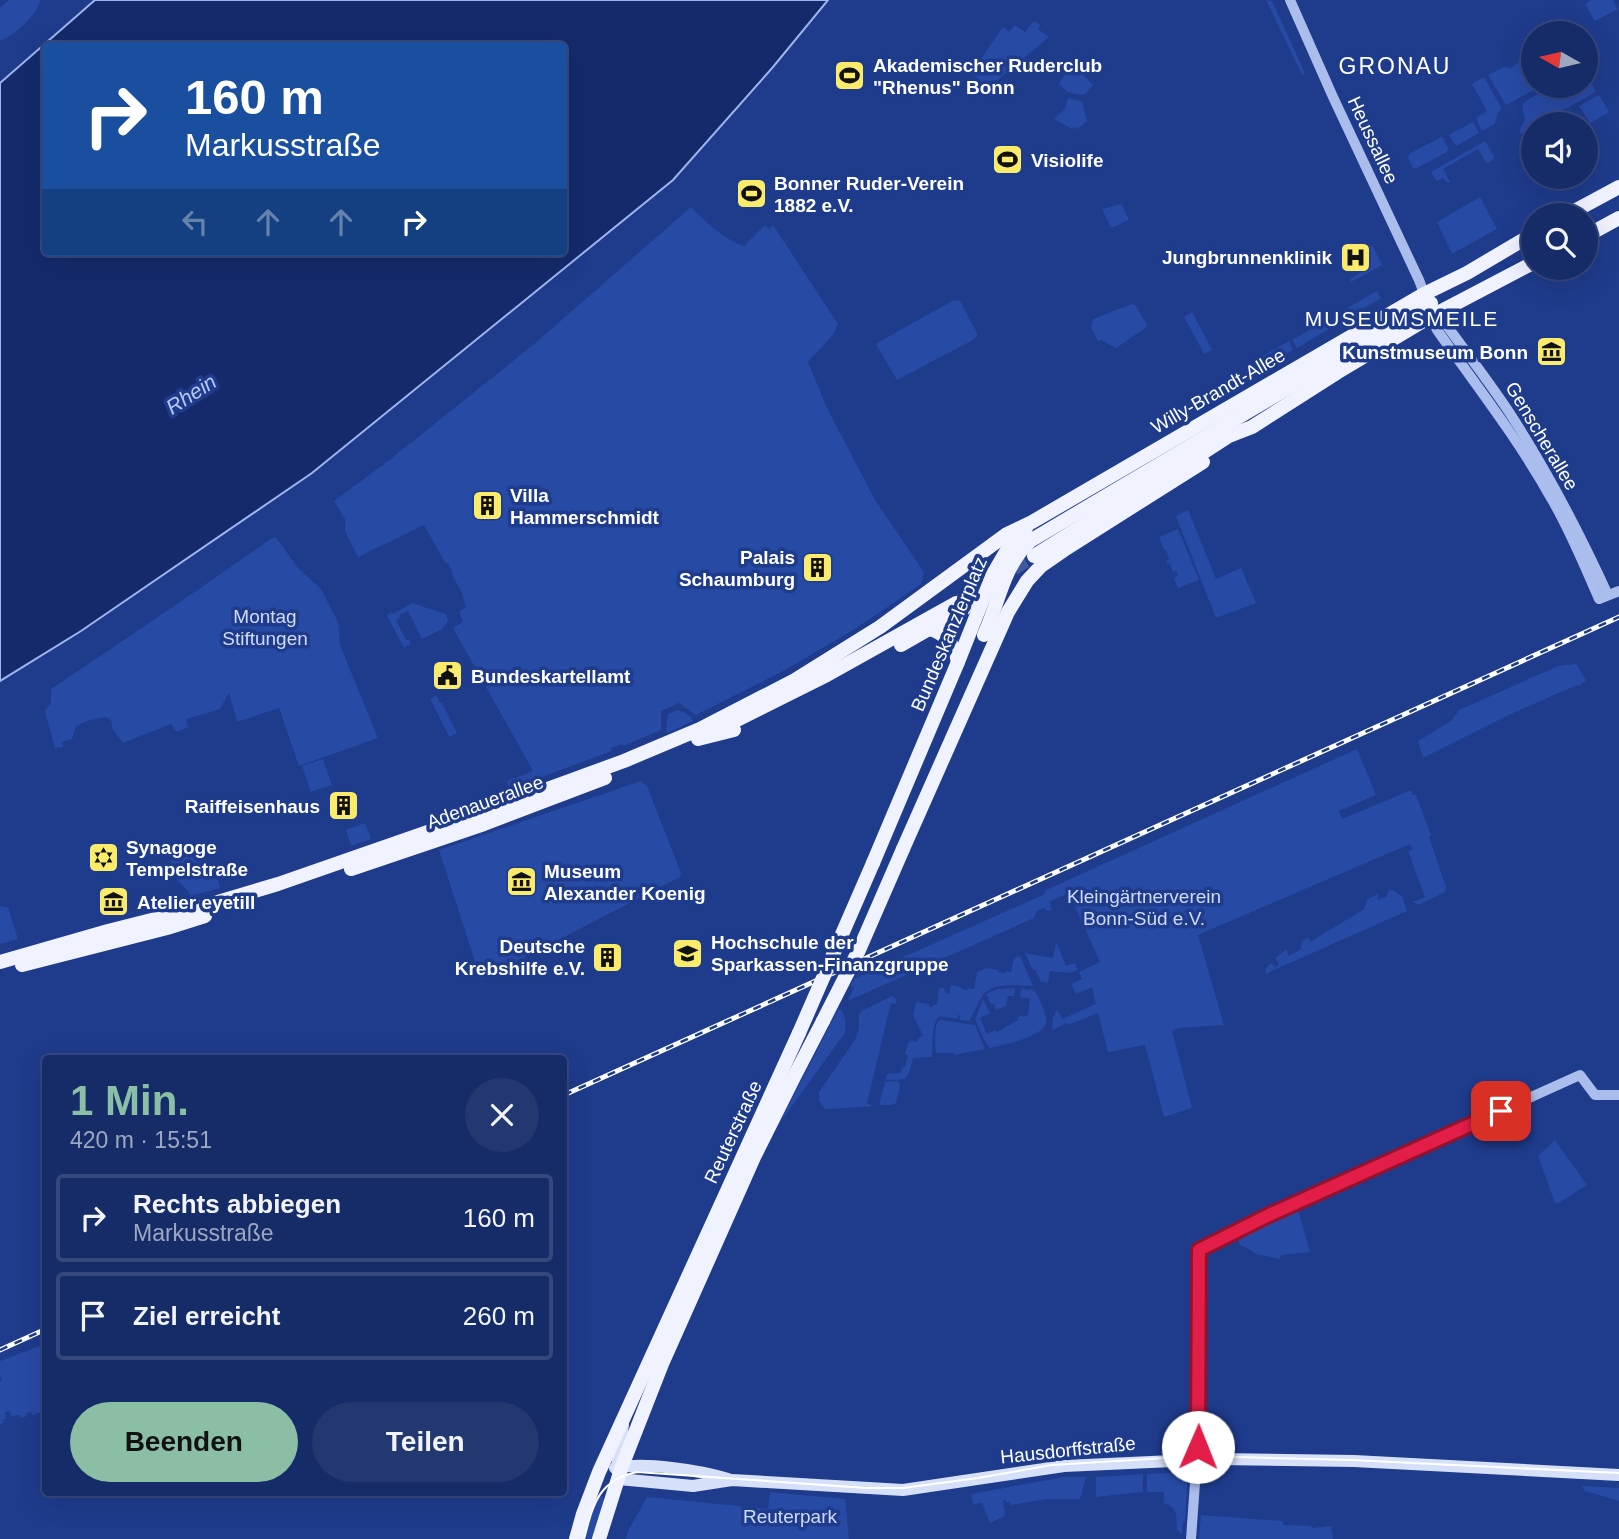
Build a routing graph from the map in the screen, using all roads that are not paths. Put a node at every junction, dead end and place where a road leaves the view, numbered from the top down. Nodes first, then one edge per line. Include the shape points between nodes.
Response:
1 (1290, 0) edge
2 (1619, 187) edge
3 (1589, 203) edge
4 (1619, 218) edge
5 (1598, 229) edge
6 (1521, 241) edge
7 (1521, 268) edge
8 (1430, 306) junction
9 (1261, 399) junction
10 (1252, 427) junction
11 (1176, 467) junction
12 (1032, 522) junction
13 (1034, 556) tunnel mouth
14 (941, 582) junction
15 (970, 586) junction
16 (1609, 595) edge
17 (918, 599) joint
18 (956, 603) tunnel mouth
19 (981, 603) junction
20 (930, 629) junction
21 (984, 635) junction
22 (958, 662) junction
23 (983, 669) junction
24 (698, 739) junction
25 (925, 741) joint
26 (0, 962) edge
27 (0, 971) edge
28 (1619, 1096) edge
29 (718, 1209) junction
30 (717, 1239) junction
31 (623, 1422) junction
32 (1197, 1459) junction
33 (619, 1471) junction
34 (599, 1472) junction
35 (1619, 1475) edge
36 (576, 1539) edge
37 (599, 1539) edge
38 (1191, 1539) edge

1 - 8 street, Heussallee
2 - 3 main road
4 - 5 main road
6 - 8 main road via 1467,273
7 - 8 main road
8 - 9 main road, Willy-Brandt-Allee
8 - 10 main road
8 - 16 street, Genscherallee via 1437,330 1534,468
9 - 11 main road via 1261,411
9 - 12 main road, Willy-Brandt-Allee
9 - 21 main road via 1030,541 1007,573
10 - 11 main road
10 - 23 main road via 1034,573 1008,612
11 - 13 main road
12 - 14 main road, Bundeskanzlerplatz via 1006,534
12 - 19 main road, Bundeskanzlerplatz via 1003,555
14 - 15 main road
14 - 17 main road, Bundeskanzlerplatz
15 - 19 main road
15 - 20 main road via 964,609
17 - 26 main road, Adenauerallee via 795,680 700,729 624,761 278,884
18 - 24 main road, Adenauerallee via 816,681
19 - 21 main road
19 - 22 main road, Bundeskanzlerplatz
20 - 22 main road via 948,639
20 - 24 main road via 747,726
21 - 23 main road
22 - 25 main road, Bundeskanzlerplatz
23 - 30 main road, Reuterstraße, bridge via 859,950
24 - 27 main road, Adenauerallee via 541,804 374,862 167,928
25 - 29 main road, Reuterstraße, bridge
28 - 32 street via 1595,1095 1580,1075 1199,1250
29 - 30 main road
29 - 31 main road, Reuterstraße
30 - 33 main road, Reuterstraße
31 - 33 main road
31 - 34 main road, Reuterstraße
32 - 33 main road, Hausdorffstraße via 1064,1466 904,1490 732,1480 694,1486
32 - 35 main road, Hausdorffstraße via 1354,1461
32 - 38 street
33 - 34 main road, Hausdorffstraße
33 - 37 main road, Reuterstraße
34 - 36 main road, Reuterstraße

